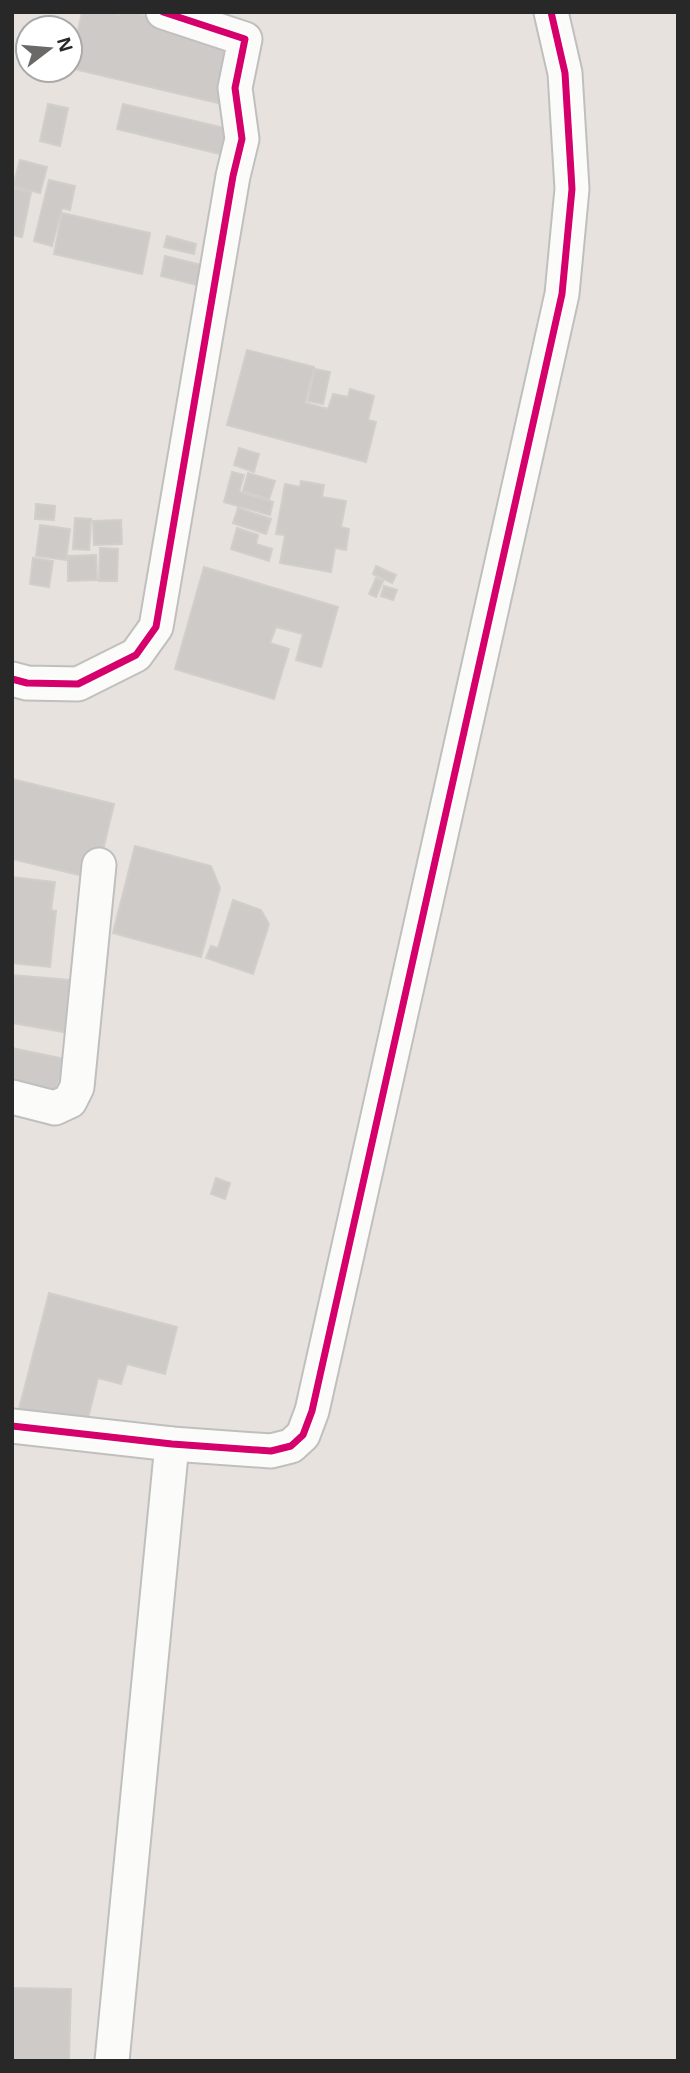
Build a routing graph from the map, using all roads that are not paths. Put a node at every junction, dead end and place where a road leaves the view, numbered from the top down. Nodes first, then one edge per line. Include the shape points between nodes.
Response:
1 (163, 12) edge
2 (551, 12) edge
3 (12, 679) edge
4 (99, 865) dead end
5 (12, 1097) edge
6 (12, 1426) edge
7 (172, 1444) junction
8 (112, 2061) edge

1 - 3 street via 245,39 234,88 242,139 156,627 136,655 78,684
2 - 7 street via 565,73 572,189 562,294 312,1411 303,1434 291,1446 271,1451
4 - 5 street via 77,1087 71,1101 55,1108
6 - 7 street
7 - 8 street

